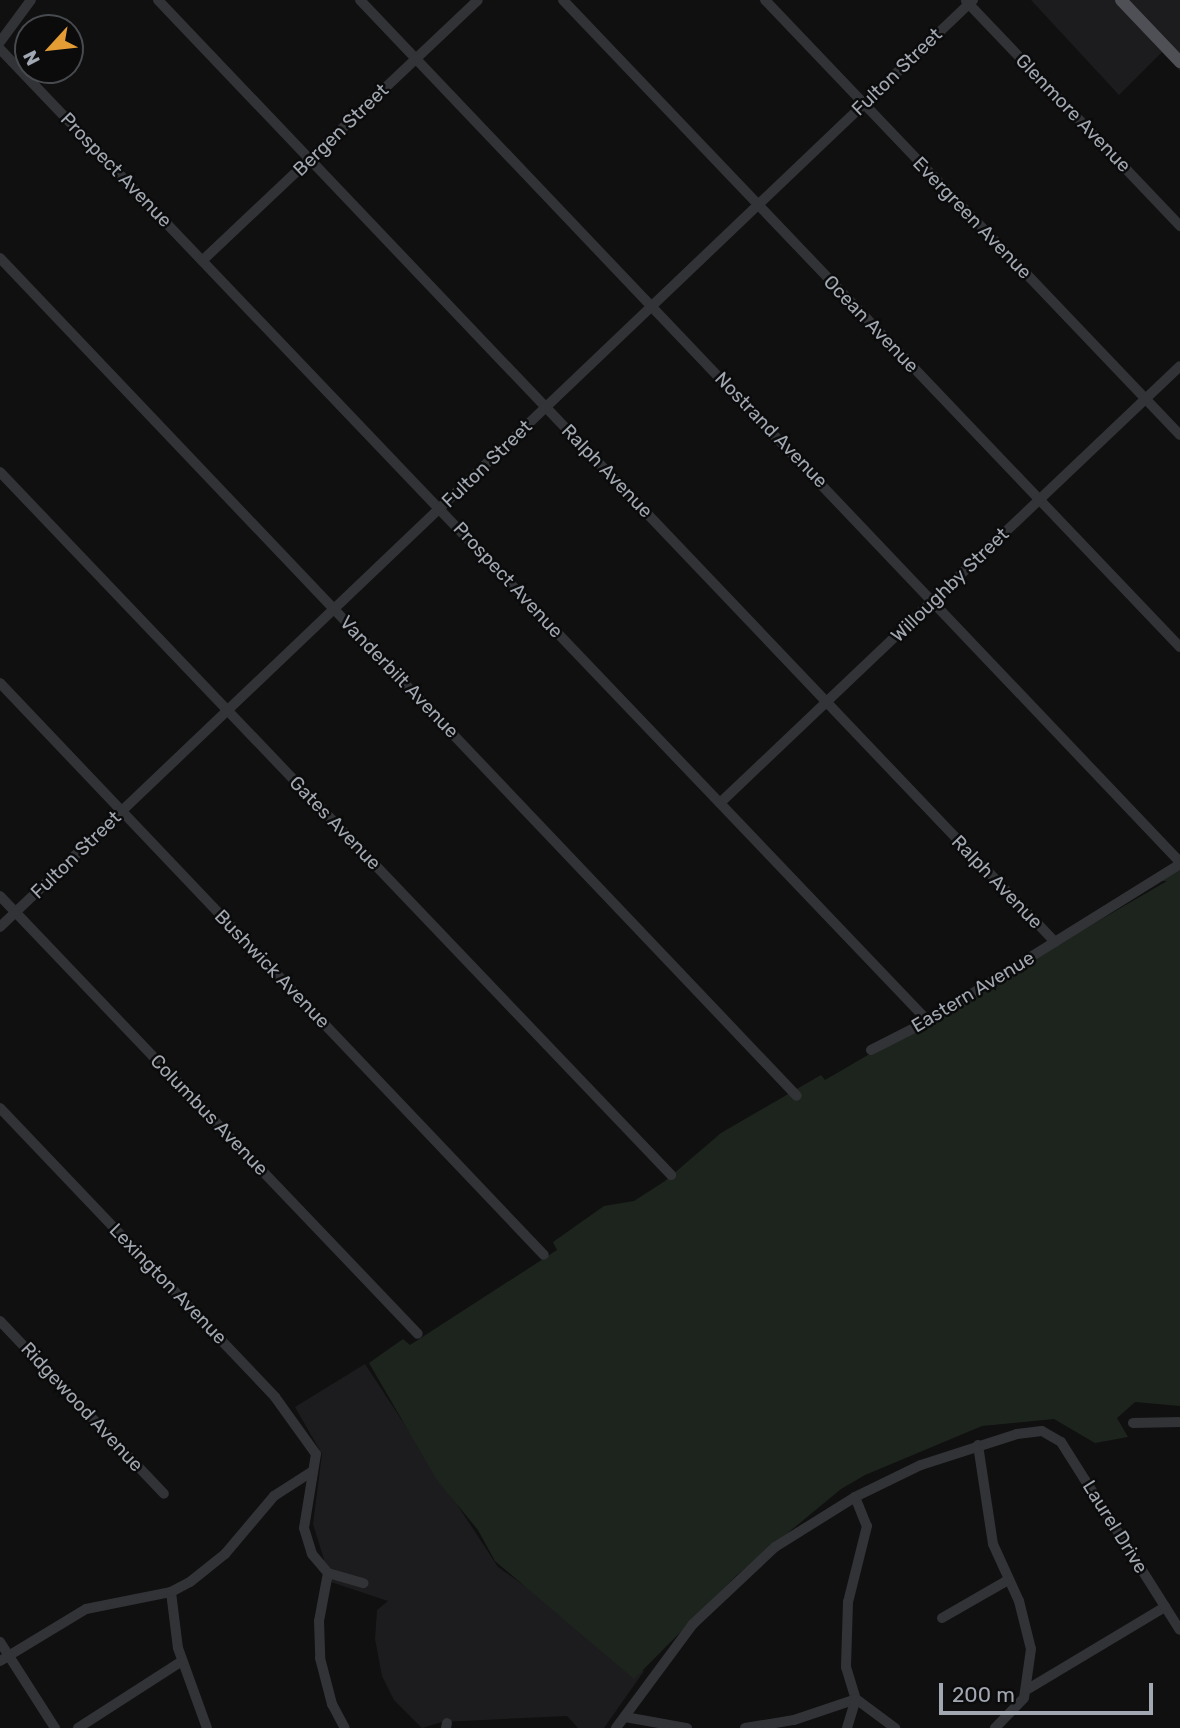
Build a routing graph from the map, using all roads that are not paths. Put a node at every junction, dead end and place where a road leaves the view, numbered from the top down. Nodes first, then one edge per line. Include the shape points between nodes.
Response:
1 (31, 0) edge
2 (158, 0) edge
3 (360, 0) edge
4 (478, 0) edge
5 (563, 0) edge
6 (765, 0) edge
7 (1121, 0) edge
8 (969, 1) edge
9 (0, 42) edge
10 (0, 49) edge
11 (416, 58) junction
12 (1180, 62) edge
13 (864, 104) junction
14 (310, 160) junction
15 (758, 206) junction
16 (1180, 226) edge
17 (0, 258) edge
18 (203, 260) junction
19 (652, 306) junction
20 (1180, 366) edge
21 (1146, 399) junction
22 (547, 408) junction
23 (1180, 435) edge
24 (0, 472) edge
25 (1040, 500) junction
26 (441, 508) junction
27 (933, 601) junction
28 (334, 610) junction
29 (1180, 647) edge
30 (0, 683) edge
31 (827, 702) junction
32 (228, 711) junction
33 (720, 803) junction
34 (122, 811) junction
35 (1180, 863) edge
36 (0, 896) edge
37 (15, 912) junction
38 (0, 927) edge
39 (1055, 942) junction
40 (928, 1021) junction
41 (871, 1050) dead end
42 (797, 1096) dead end
43 (0, 1108) edge
44 (671, 1175) dead end
45 (544, 1255) dead end
46 (0, 1321) edge
47 (418, 1334) dead end
48 (1180, 1422) edge
49 (1133, 1423) dead end
50 (978, 1445) junction
51 (313, 1471) junction
52 (164, 1494) dead end
53 (855, 1497) junction
54 (328, 1573) junction
55 (1008, 1580) junction
56 (364, 1583) dead end
57 (171, 1592) junction
58 (1165, 1607) junction
59 (942, 1618) dead end
60 (1180, 1630) edge
61 (0, 1642) edge
62 (5, 1658) edge
63 (182, 1661) junction
64 (1028, 1689) junction
65 (856, 1699) junction
66 (625, 1717) junction
67 (55, 1728) edge
68 (78, 1728) edge
69 (207, 1728) edge
70 (345, 1728) edge
71 (616, 1728) edge
72 (687, 1728) edge
73 (745, 1728) edge
74 (847, 1728) edge
75 (895, 1728) edge
76 (995, 1728) edge

1 - 9 street
2 - 14 street, Ralph Avenue
3 - 11 street, Nostrand Avenue
4 - 11 street, Bergen Street
5 - 15 street, Ocean Avenue
6 - 13 street, Evergreen Avenue
7 - 12 main road
8 - 13 street, Fulton Street
8 - 16 street, Glenmore Avenue
10 - 18 street, Prospect Avenue
11 - 14 street, Bergen Street
11 - 19 street, Nostrand Avenue
13 - 15 street, Fulton Street
13 - 21 street, Evergreen Avenue
14 - 18 street, Bergen Street
14 - 22 street, Ralph Avenue
15 - 19 street, Fulton Street
15 - 25 street, Ocean Avenue
17 - 28 street, Vanderbilt Avenue
18 - 26 street, Prospect Avenue
19 - 22 street, Fulton Street
19 - 27 street, Nostrand Avenue
20 - 21 street, Willoughby Street
21 - 23 street, Evergreen Avenue
21 - 25 street, Willoughby Street
22 - 26 street, Fulton Street
22 - 31 street, Ralph Avenue
24 - 32 street, Gates Avenue
25 - 27 street, Willoughby Street
25 - 29 street, Ocean Avenue
26 - 28 street, Fulton Street
26 - 33 street, Prospect Avenue
27 - 31 street, Willoughby Street
27 - 35 street, Nostrand Avenue
28 - 32 street, Fulton Street
28 - 42 street, Vanderbilt Avenue
30 - 34 street, Bushwick Avenue
31 - 33 street, Willoughby Street
31 - 39 street, Ralph Avenue
32 - 34 street, Fulton Street
32 - 44 street, Gates Avenue
33 - 40 street, Prospect Avenue
34 - 37 street, Fulton Street
34 - 45 street, Bushwick Avenue
35 - 39 street, Eastern Avenue
36 - 37 street, Columbus Avenue
37 - 38 street, Fulton Street
37 - 47 street, Columbus Avenue
39 - 40 street, Eastern Avenue
40 - 41 street, Eastern Avenue
43 - 51 street, Lexington Avenue via 290,1413 316,1454
46 - 52 street, Ridgewood Avenue
48 - 49 street
50 - 53 street via 921,1465
50 - 55 street via 993,1544
50 - 58 street, Laurel Drive via 1042,1431 1061,1441
51 - 54 street via 304,1528 312,1554
51 - 57 street via 274,1496 211,1567
53 - 65 street via 867,1526 844,1637 846,1667
53 - 66 street via 775,1547 715,1600 656,1670
54 - 56 street
54 - 70 street via 321,1604 320,1658 332,1704
55 - 59 street
55 - 64 street via 1027,1624
57 - 62 street via 86,1609
57 - 63 street
58 - 60 street, Laurel Drive
58 - 64 street
61 - 62 street
62 - 67 street
63 - 68 street
63 - 69 street
64 - 76 street via 1019,1706
65 - 73 street via 794,1720
65 - 74 street
65 - 75 street
66 - 71 street
66 - 72 street

